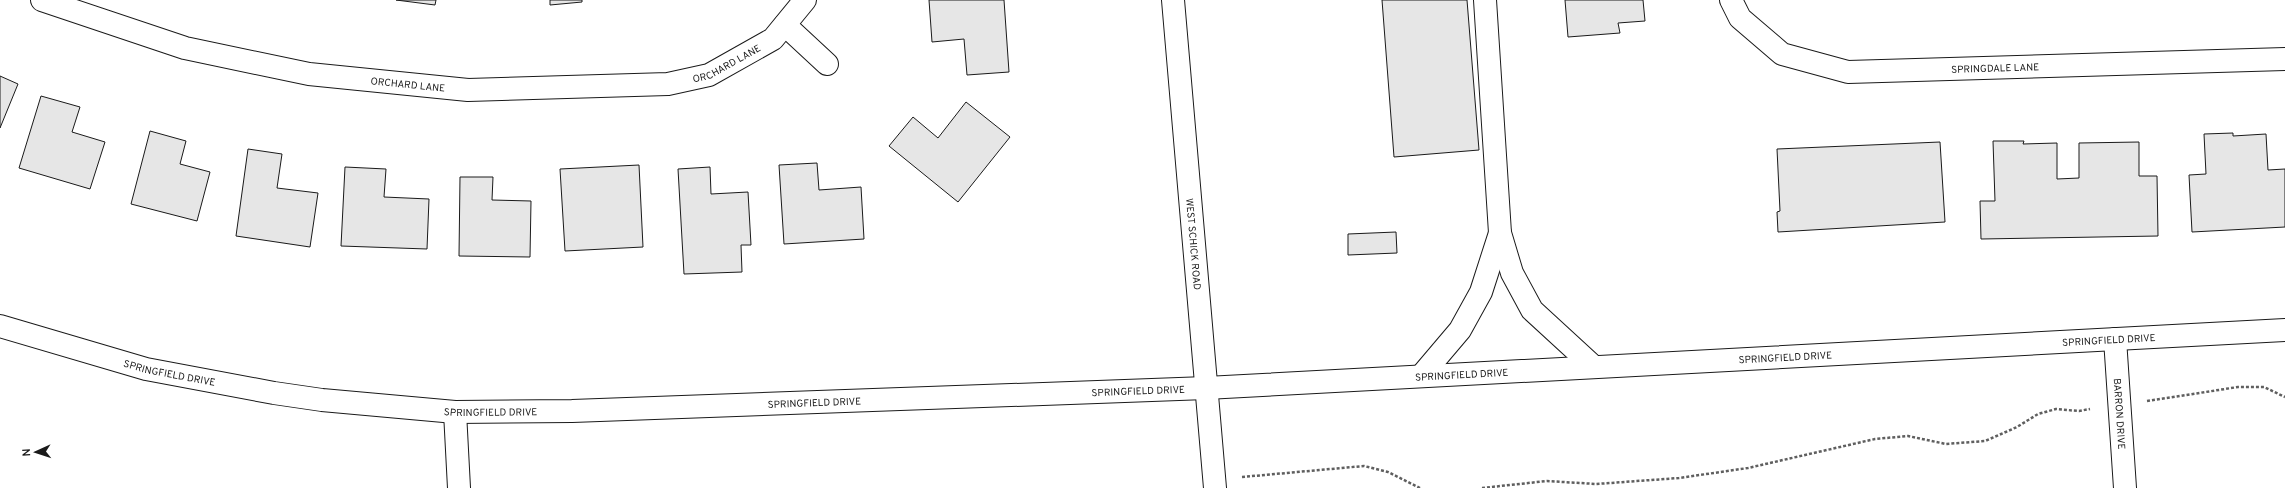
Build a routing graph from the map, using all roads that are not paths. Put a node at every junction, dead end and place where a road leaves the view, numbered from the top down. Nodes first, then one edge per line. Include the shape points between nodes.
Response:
1 (42, 0) edge
2 (805, 0) edge
3 (1173, 0) edge
4 (1485, 0) edge
5 (1732, 0) edge
6 (779, 32) junction
7 (2285, 59) edge
8 (827, 64) dead end
9 (1500, 233) junction
10 (0, 326) edge
11 (2285, 330) edge
12 (2115, 339) junction
13 (1594, 367) junction
14 (1421, 376) junction
15 (1206, 388) junction
16 (455, 412) junction
17 (1214, 484) edge
18 (459, 488) edge
19 (2126, 488) edge

1 - 6 street, ORCHARD LANE via 185,48 309,74 468,90 668,84 709,75
2 - 6 street
3 - 15 street, WEST SCHICK ROAD
4 - 9 street
5 - 7 street, SPRINGDALE LANE via 1740,18 1782,54 1848,72
6 - 8 street
9 - 13 street via 1512,273 1532,310
9 - 14 street via 1481,292 1460,330
10 - 16 street, SPRINGFIELD DRIVE via 146,368 266,392 322,400
11 - 12 street, SPRINGFIELD DRIVE
12 - 13 street, SPRINGFIELD DRIVE
12 - 19 street, BARRON DRIVE
13 - 14 street, SPRINGFIELD DRIVE
14 - 15 street, SPRINGFIELD DRIVE
15 - 16 street, SPRINGFIELD DRIVE via 572,411
15 - 17 street, WEST SCHICK ROAD
16 - 18 street

